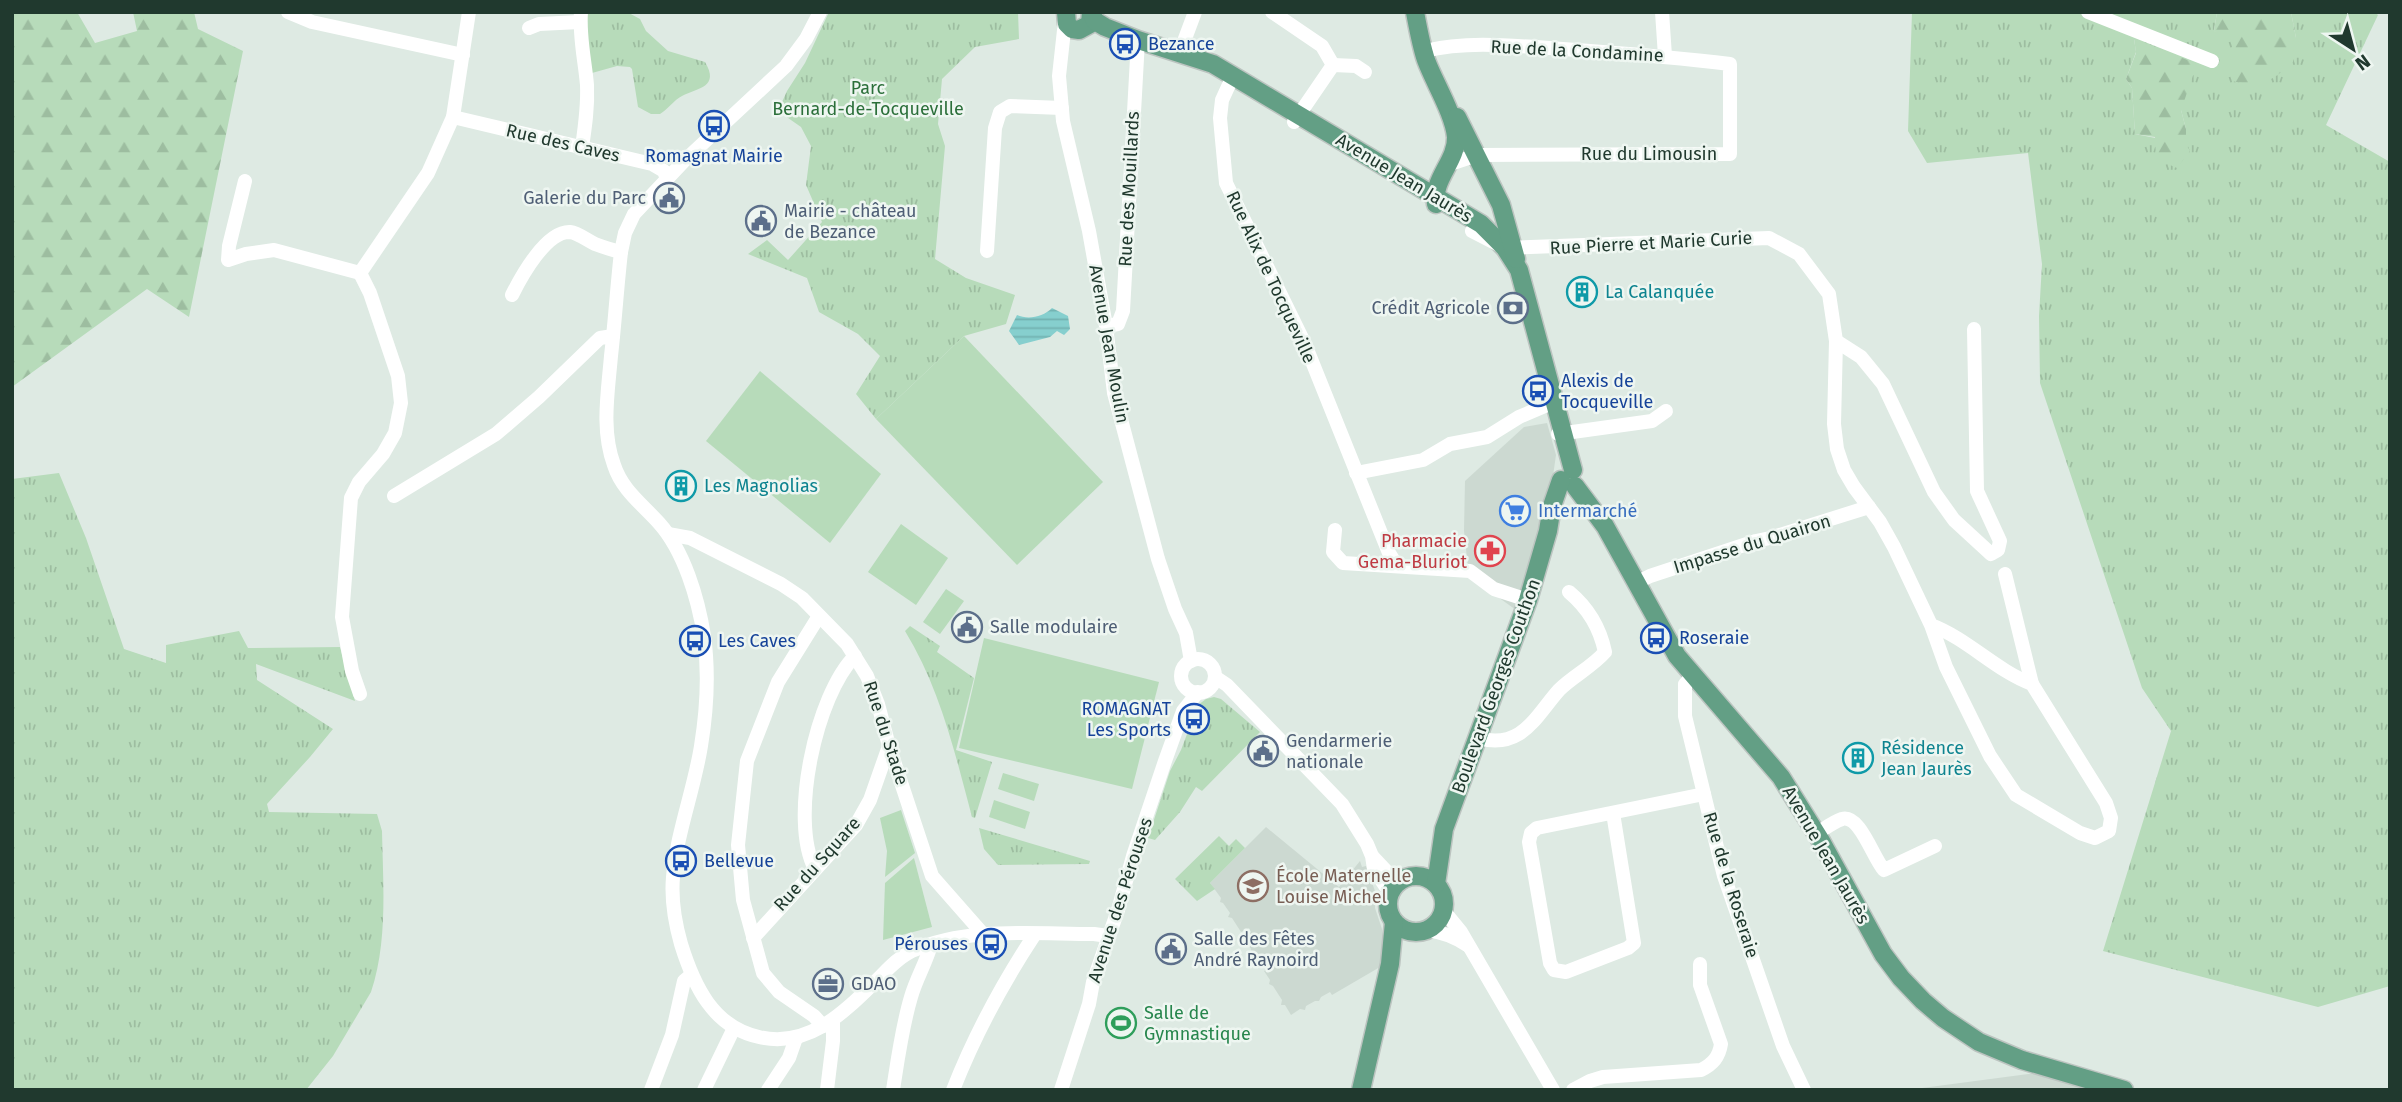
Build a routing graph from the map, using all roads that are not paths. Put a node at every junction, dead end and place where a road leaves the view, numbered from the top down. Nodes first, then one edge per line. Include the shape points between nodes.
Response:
1 (288, 12) edge
2 (469, 12) edge
3 (820, 12) edge
4 (1195, 12) edge
5 (1272, 12) edge
6 (1415, 12) edge
7 (1662, 12) edge
8 (2088, 12) edge
9 (580, 17) edge
10 (1079, 19) edge
11 (529, 28) dead end
12 (1138, 42) junction
13 (1424, 51) junction
14 (1180, 52) junction
15 (463, 55) junction
16 (1665, 56) junction
17 (2212, 61) dead end
18 (1730, 64) joint
19 (1333, 65) junction
20 (1365, 72) dead end
21 (1231, 79) junction
22 (1443, 97) junction
23 (1062, 108) junction
24 (453, 117) junction
25 (1296, 118) junction
26 (582, 148) junction
27 (1477, 155) junction
28 (1447, 164) junction
29 (667, 179) junction
30 (245, 181) dead end
31 (1410, 181) junction
32 (1436, 203) junction
33 (1501, 205) junction
34 (1476, 228) junction
35 (986, 251) dead end
36 (621, 252) junction
37 (1506, 252) junction
38 (360, 273) junction
39 (512, 295) dead end
40 (1106, 326) junction
41 (1974, 329) dead end
42 (613, 336) junction
43 (1836, 341) junction
44 (1551, 404) junction
45 (1667, 411) dead end
46 (1561, 434) junction
47 (1356, 473) junction
48 (1570, 480) junction
49 (394, 496) dead end
50 (1591, 505) junction
51 (1870, 507) junction
52 (1558, 510) junction
53 (1605, 526) junction
54 (1335, 530) dead end
55 (1548, 531) junction
56 (668, 534) junction
57 (1397, 566) junction
58 (2005, 574) dead end
59 (1636, 583) junction
60 (1569, 592) dead end
61 (1528, 600) junction
62 (819, 616) junction
63 (1931, 625) junction
64 (1186, 633) junction
65 (855, 656) junction
66 (1191, 661) junction
67 (1206, 661) junction
68 (1692, 676) junction
69 (2032, 684) junction
70 (1184, 685) junction
71 (1207, 686) junction
72 (360, 694) dead end
73 (1183, 711) junction
74 (1478, 738) junction
75 (889, 746) junction
76 (1704, 794) junction
77 (1613, 813) junction
78 (1818, 837) junction
79 (1441, 840) junction
80 (1935, 846) dead end
81 (815, 869) junction
82 (1403, 882) junction
83 (1436, 884) junction
84 (1443, 910) junction
85 (1394, 922) junction
86 (1418, 930) junction
87 (983, 934) junction
88 (1035, 934) junction
89 (1108, 936) junction
90 (753, 938) junction
91 (931, 945) junction
92 (1471, 948) junction
93 (1390, 964) junction
94 (1700, 964) dead end
95 (691, 975) junction
96 (828, 1023) junction
97 (734, 1028) junction
98 (796, 1038) junction
99 (651, 1090) edge
100 (704, 1090) edge
101 (768, 1090) edge
102 (827, 1090) edge
103 (894, 1090) edge
104 (953, 1090) edge
105 (1061, 1090) edge
106 (1361, 1090) edge
107 (1553, 1090) edge
108 (1573, 1090) edge
109 (1804, 1090) edge
110 (2124, 1090) edge

1 - 15 street via 321,24
2 - 15 street
3 - 29 street via 786,66
4 - 14 street
5 - 19 street via 1322,46
6 - 13 main road
7 - 16 street
8 - 17 street
9 - 11 street
9 - 26 street via 587,85
10 - 12 main road, Avenue Jean Jaurès
10 - 23 street, Avenue Jean Moulin via 1061,48
12 - 14 main road, Avenue Jean Jaurès
12 - 21 main road, Avenue Jean Jaurès
12 - 40 street, Rue des Mouillards via 1123,311 1118,324
13 - 16 street, Rue de la Condamine via 1502,45
13 - 22 main road
14 - 21 main road, Avenue Jean Jaurès via 1213,64
15 - 24 street
16 - 18 street, Rue de la Condamine
18 - 27 street, Rue du Limousin via 1730,154
19 - 20 street via 1356,66
19 - 25 street
21 - 25 main road, Avenue Jean Jaurès
21 - 47 street, Rue Alix de Tocqueville via 1220,118 1226,183 1305,344
22 - 27 main road
22 - 28 main road via 1456,136
23 - 35 street via 1010,106 1000,112
23 - 40 street, Avenue Jean Moulin
24 - 26 street, Rue des Caves
24 - 38 street via 428,173
25 - 31 main road, Avenue Jean Jaurès
25 - 32 main road, Avenue Jean Jaurès
26 - 29 street, Rue des Caves via 652,164 664,171
27 - 28 street
27 - 33 main road
28 - 31 main road
28 - 32 main road
29 - 36 street via 634,214
30 - 38 street via 228,260 274,250
31 - 32 main road, Avenue Jean Jaurès
32 - 34 main road
33 - 34 main road
33 - 37 main road
34 - 37 main road, Avenue Jean Jaurès
36 - 39 street via 562,233 531,262
36 - 42 street
37 - 43 street, Rue Pierre et Marie Curie via 1769,237 1799,254 1829,294
37 - 44 main road, Avenue Jean Jaurès
37 - 44 main road, Avenue Jean Jaurès via 1519,270
38 - 72 street via 398,376 401,403 395,433 351,498 342,617
40 - 64 street, Avenue Jean Moulin via 1114,393 1158,559
41 - 43 street via 1977,491 2000,541 1991,554 1954,520 1934,492 1884,384 1861,357
42 - 49 street via 600,338 496,434
42 - 56 street via 606,428 614,467 631,494
43 - 51 street, Rue Pierre et Marie Curie via 1837,449 1849,479
44 - 46 main road, Avenue Jean Jaurès
44 - 47 street via 1487,437 1443,447 1423,460
45 - 46 street via 1652,421
46 - 48 main road, Avenue Jean Jaurès
47 - 57 street, Rue Alix de Tocqueville
48 - 50 main road, Avenue Jean Jaurès
48 - 52 main road, Boulevard Georges Couthon
48 - 53 main road, Avenue Jean Jaurès via 1596,501
48 - 55 main road, Boulevard Georges Couthon via 1552,506
50 - 52 main road via 1577,502
50 - 53 main road, Avenue Jean Jaurès
51 - 59 street, Impasse du Quairon
51 - 63 street, Rue Pierre et Marie Curie
52 - 55 main road, Boulevard Georges Couthon
53 - 59 main road, Avenue Jean Jaurès
54 - 57 street via 1333,552 1343,563
55 - 61 main road, Boulevard Georges Couthon
56 - 62 street, Rue du Stade via 700,542 781,584
56 - 95 street via 696,601 707,668 701,749 673,878 676,922
57 - 61 street via 1469,571 1494,589
58 - 69 street
59 - 68 main road, Avenue Jean Jaurès
60 - 74 street via 1584,605 1605,652 1560,690 1528,729 1513,738
61 - 74 main road, Boulevard Georges Couthon
62 - 65 street, Rue du Stade
62 - 90 street via 778,682 747,761 738,845 743,900
63 - 69 street via 1951,633 2011,676
63 - 69 street, Rue Pierre et Marie Curie via 1971,720 2016,795 2080,833 2095,838 2102,835 2109,831 2111,818 2106,803
64 - 66 street, Avenue Jean Moulin
64 - 67 street, Avenue Jean Moulin
65 - 75 street, Rue du Stade via 878,704
65 - 81 street via 831,696 810,762 805,832
66 - 67 street
66 - 70 street via 1183,669
67 - 71 street via 1214,670
68 - 76 street, Rue de la Roseraie via 1685,684 1685,716
68 - 78 main road, Avenue Jean Jaurès via 1781,777
70 - 71 street
70 - 73 street, Avenue des Pérouses
71 - 73 street, Avenue des Pérouses
71 - 82 street via 1227,685 1333,793 1372,856
73 - 89 street, Avenue des Pérouses
74 - 79 main road, Boulevard Georges Couthon
75 - 81 street, Rue du Square via 856,825
75 - 87 street, Rue du Stade via 932,876
76 - 77 street
76 - 109 street, Rue de la Roseraie via 1724,876 1783,1046
77 - 77 street via 1531,833 1554,970 1566,972 1633,943
78 - 80 street via 1852,820 1884,870
78 - 110 main road, Avenue Jean Jaurès via 1883,954 1943,1018 2001,1052
79 - 82 main road, Boulevard Georges Couthon
79 - 83 main road, Boulevard Georges Couthon
81 - 90 street, Rue du Square
82 - 83 main road
82 - 85 main road via 1388,908
83 - 84 main road
84 - 86 main road via 1440,918
84 - 92 street
85 - 86 main road
85 - 93 main road
86 - 92 street via 1458,939
86 - 93 main road
87 - 88 street
87 - 91 street
88 - 89 street
88 - 104 street via 994,998
89 - 105 street, Avenue des Pérouses
90 - 96 street via 770,983
91 - 96 street via 901,957
91 - 103 street via 901,1035
92 - 107 street
93 - 106 main road
94 - 108 street via 1700,985 1721,1044 1714,1062 1701,1070 1603,1077
95 - 97 street via 712,1009
95 - 99 street via 684,981 672,1035
96 - 98 street
96 - 102 street via 833,1041
97 - 98 street via 763,1038
97 - 100 street
98 - 101 street

